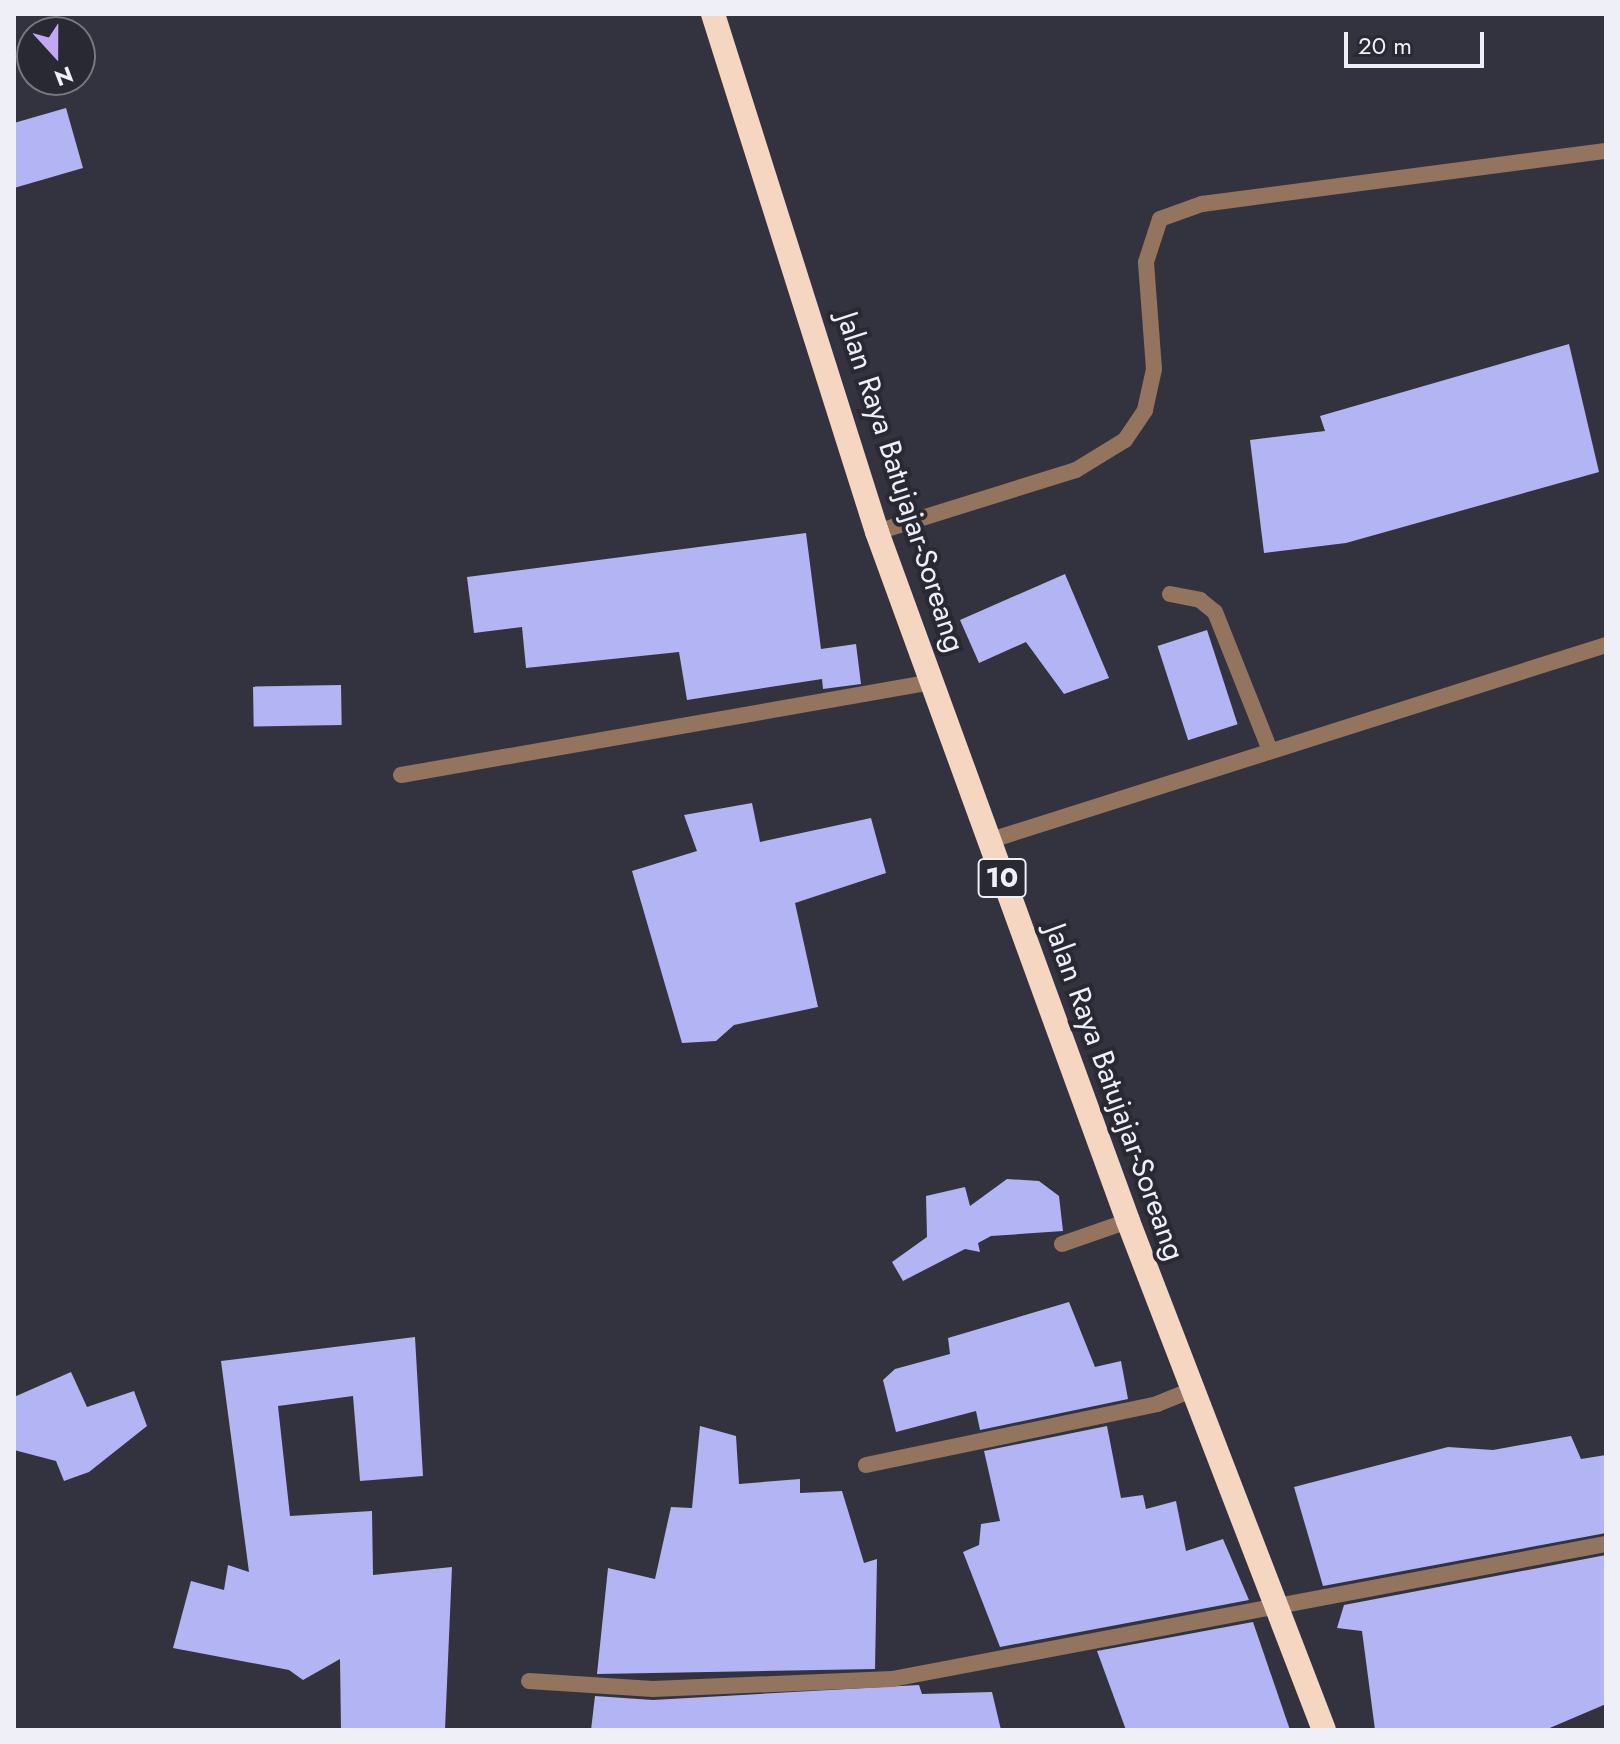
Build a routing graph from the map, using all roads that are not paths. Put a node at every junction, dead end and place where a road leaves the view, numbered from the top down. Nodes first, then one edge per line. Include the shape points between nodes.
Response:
1 (713, 14) edge
2 (1606, 151) edge
3 (877, 532) junction
4 (1170, 594) dead end
5 (1606, 645) edge
6 (933, 682) junction
7 (1270, 750) junction
8 (401, 775) dead end
9 (988, 841) junction
10 (1128, 1221) junction
11 (1062, 1244) dead end
12 (1194, 1389) junction
13 (866, 1465) dead end
14 (1606, 1544) edge
15 (1280, 1605) junction
16 (529, 1681) dead end
17 (1324, 1730) edge

1 - 3 highway, Jalan Raya Batujajar-Soreang / 10
2 - 3 street via 1202,204 1160,219 1146,262 1154,369 1145,410 1125,440 1076,470
3 - 6 highway, Jalan Raya Batujajar-Soreang / 10
4 - 7 street via 1200,600 1215,612
5 - 7 street
6 - 8 street
6 - 9 highway, Jalan Raya Batujajar-Soreang / 10
7 - 9 street
9 - 10 highway, Jalan Raya Batujajar-Soreang / 10
10 - 11 street
10 - 12 highway, Jalan Raya Batujajar-Soreang / 10
12 - 13 street via 1157,1404
12 - 15 highway, Jalan Raya Batujajar-Soreang / 10
14 - 15 street
15 - 16 street via 892,1679 653,1689
15 - 17 highway, Jalan Raya Batujajar-Soreang / 10

